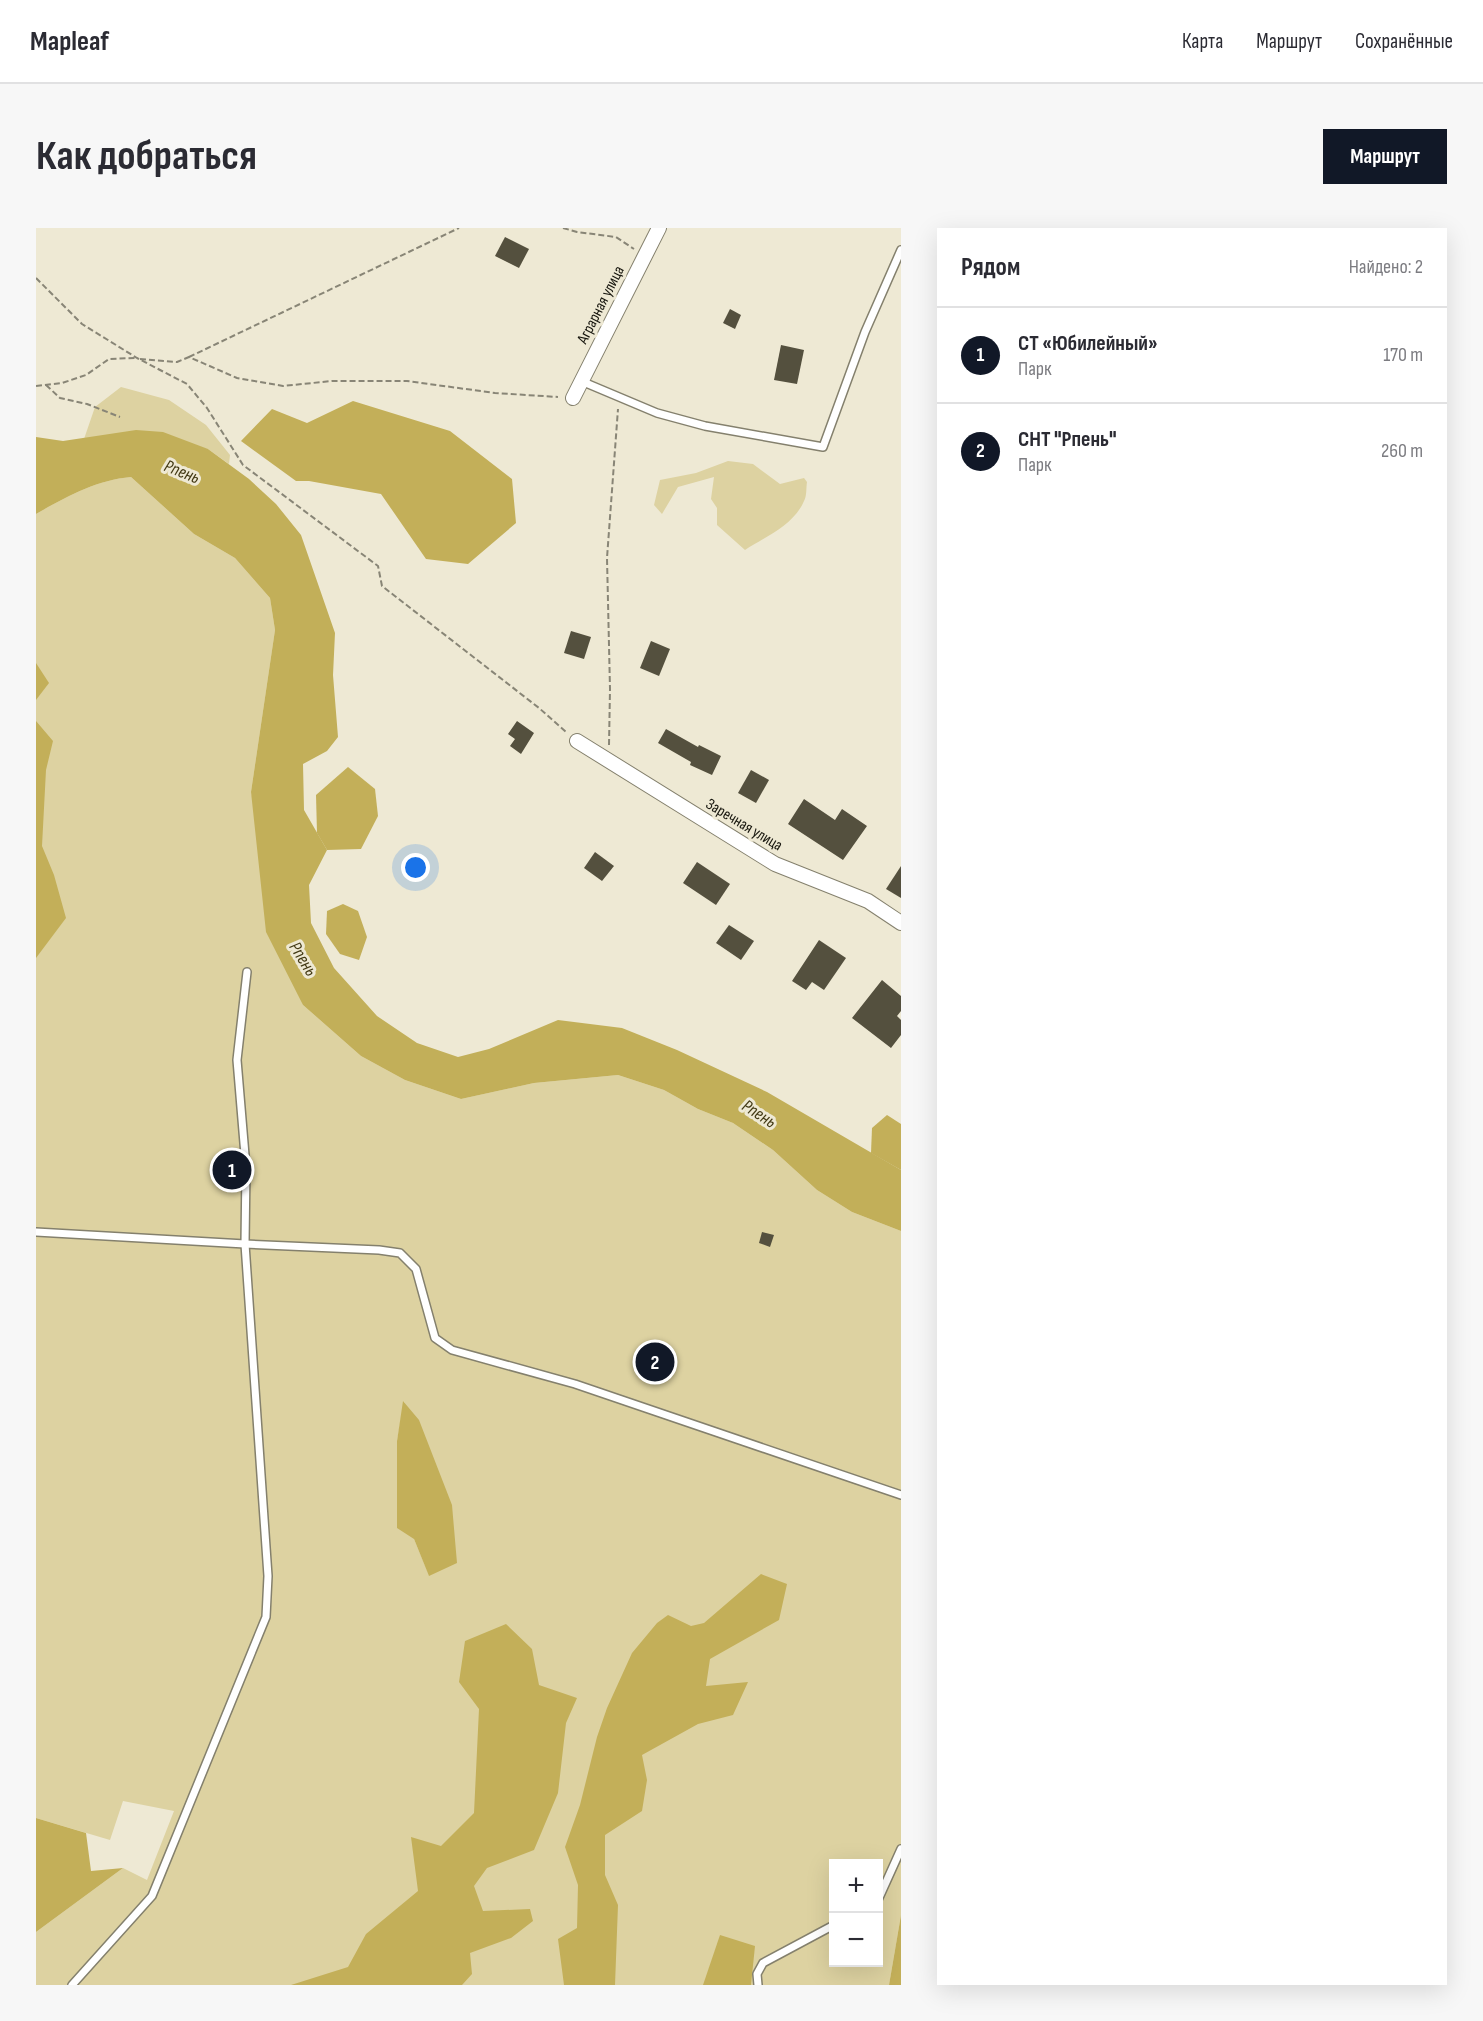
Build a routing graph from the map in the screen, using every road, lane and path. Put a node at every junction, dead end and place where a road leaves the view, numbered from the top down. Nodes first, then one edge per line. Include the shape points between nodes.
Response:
1 (459, 228) edge
2 (563, 228) edge
3 (659, 228) edge
4 (901, 250) edge
5 (644, 255) junction
6 (36, 278) edge
7 (189, 357) junction
8 (137, 358) junction
9 (582, 381) junction
10 (46, 385) junction
11 (36, 386) edge
12 (573, 398) joint
13 (621, 398) junction
14 (120, 417) dead end
15 (577, 741) joint
16 (608, 761) junction
17 (901, 923) edge
18 (247, 972) dead end
19 (36, 1232) edge
20 (245, 1244) junction
21 (901, 1495) edge
22 (901, 1850) edge
23 (883, 1891) edge
24 (829, 1928) edge
25 (72, 1985) edge
26 (758, 1985) edge

1 - 7 path
2 - 5 path via 616,237
3 - 5 street, Аграрная улица
4 - 13 lane via 865,332 823,447 705,426
5 - 9 street, Аграрная улица
6 - 8 path via 82,324
7 - 8 path via 177,362
7 - 12 path via 237,378 283,386 332,381 407,381
8 - 10 path via 109,359 86,375
8 - 15 path via 187,384 243,465 378,566 382,586
9 - 12 street, Аграрная улица
9 - 13 lane
10 - 11 path
10 - 14 path via 60,398
13 - 16 path via 607,558
15 - 16 street, Заречная улица
16 - 17 street, Заречная улица via 775,864 868,901
18 - 20 lane via 237,1060 246,1167
19 - 20 lane
20 - 21 lane via 400,1253 416,1269 435,1338 452,1350 575,1384
20 - 25 lane via 268,1576 266,1617 152,1896
22 - 23 lane
24 - 26 lane via 763,1962 757,1974

